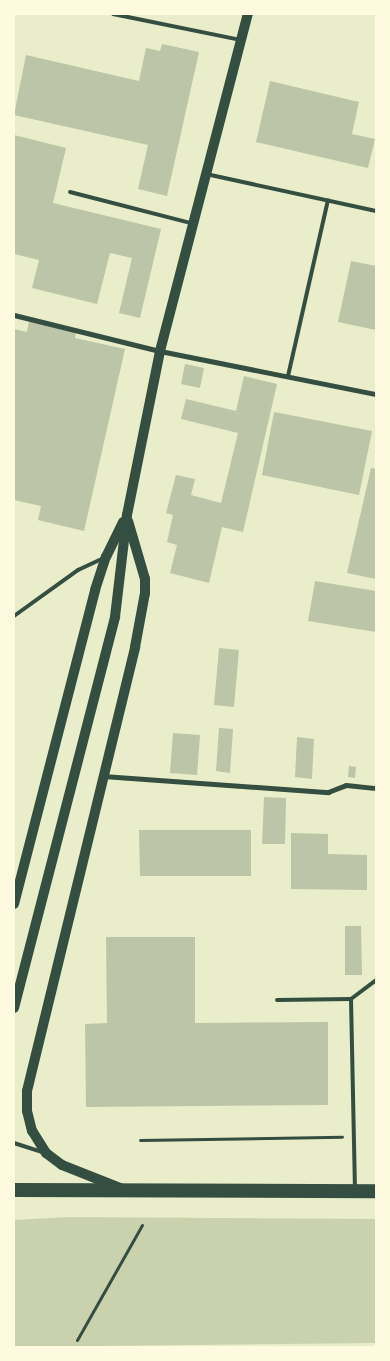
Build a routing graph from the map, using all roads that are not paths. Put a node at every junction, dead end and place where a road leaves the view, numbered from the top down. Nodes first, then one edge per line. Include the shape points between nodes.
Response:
1 (113, 14) edge
2 (248, 14) edge
3 (240, 40) junction
4 (204, 174) junction
5 (70, 192) dead end
6 (328, 200) junction
7 (376, 211) edge
8 (192, 224) junction
9 (14, 315) edge
10 (160, 351) junction
11 (288, 376) junction
12 (376, 394) edge
13 (127, 515) junction
14 (106, 557) junction
15 (14, 616) edge
16 (103, 776) junction
17 (376, 788) edge
18 (14, 904) edge
19 (376, 980) edge
20 (277, 1000) dead end
21 (352, 1000) junction
22 (14, 1008) edge
23 (14, 1143) edge
24 (46, 1153) junction
25 (14, 1190) edge
26 (125, 1191) junction
27 (355, 1191) junction
28 (376, 1191) edge

1 - 3 lane
2 - 3 main road
3 - 4 main road
4 - 6 lane
4 - 8 main road
5 - 8 lane
6 - 7 lane
6 - 11 lane
8 - 10 main road
9 - 10 street
10 - 11 street
10 - 13 main road
11 - 12 street
13 - 14 main road
13 - 16 main road via 145,593
13 - 22 main road via 115,617
14 - 15 lane via 78,570
14 - 18 main road
16 - 17 street via 328,792 346,785
16 - 24 main road via 27,1091 27,1112 32,1132
19 - 21 lane
20 - 21 lane
21 - 27 lane
23 - 24 lane
24 - 26 main road via 62,1166
25 - 26 highway
26 - 27 highway
27 - 28 highway

